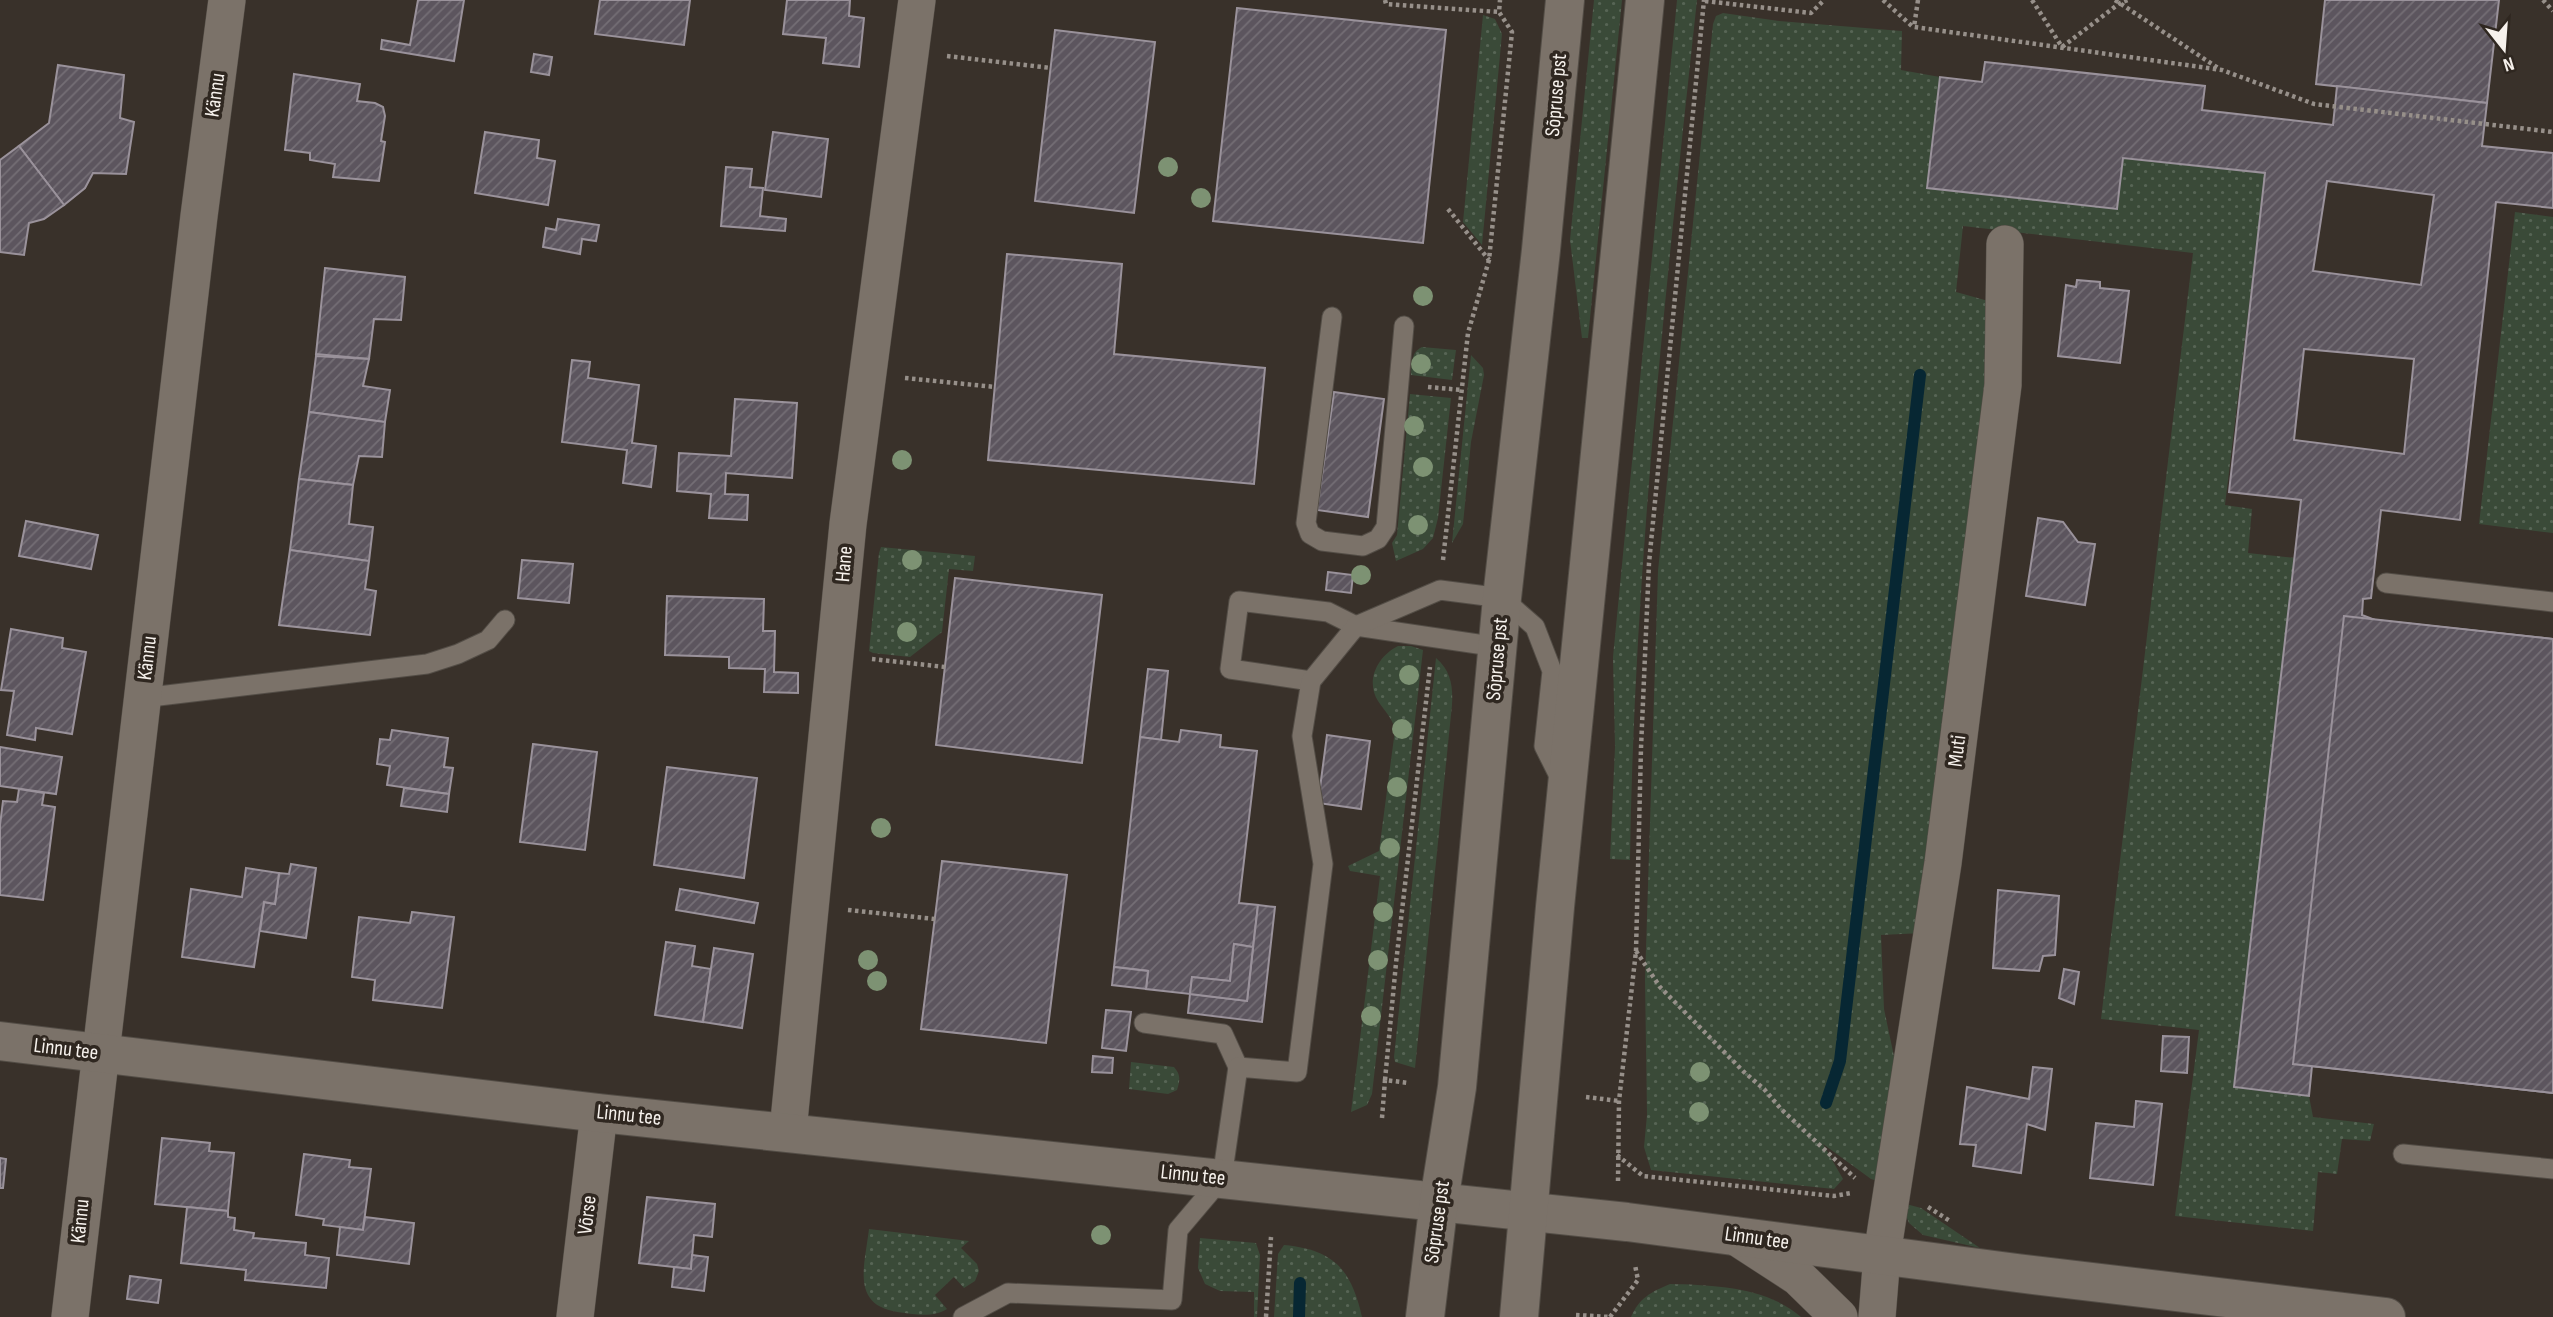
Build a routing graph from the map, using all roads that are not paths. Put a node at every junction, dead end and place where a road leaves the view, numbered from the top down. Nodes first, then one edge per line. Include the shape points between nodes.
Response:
1 (227, 0) edge
2 (918, 0) edge
3 (1564, 0) edge
4 (1645, 0) edge
5 (2005, 244) dead end
6 (1332, 317) dead end
7 (1405, 326) dead end
8 (2386, 583) dead end
9 (1503, 598) junction
10 (2553, 602) edge
11 (505, 620) dead end
12 (1356, 626) junction
13 (1498, 647) junction
14 (1311, 681) junction
15 (142, 698) junction
16 (1567, 793) junction
17 (1144, 1023) dead end
18 (0, 1041) edge
19 (101, 1053) junction
20 (1238, 1067) junction
21 (599, 1113) junction
22 (788, 1131) junction
23 (2403, 1154) dead end
24 (2553, 1169) edge
25 (1222, 1178) junction
26 (1439, 1202) junction
27 (1528, 1213) junction
28 (1735, 1236) junction
29 (1882, 1255) junction
30 (70, 1317) edge
31 (575, 1317) edge
32 (963, 1317) edge
33 (1425, 1317) edge
34 (1519, 1317) edge
35 (1839, 1317) edge
36 (1877, 1317) edge
37 (2386, 1317) edge

1 - 15 street, Kännu
2 - 22 street, Hane via 848,524
3 - 9 main road, Sõpruse pst
4 - 16 main road
5 - 29 street, Muti via 2003,385 1943,863 1882,1190
6 - 7 lane via 1306,523 1310,534 1322,541 1363,546 1378,539 1386,527
8 - 10 lane
9 - 12 lane via 1440,590
9 - 13 main road, Sõpruse pst
9 - 16 lane via 1535,627 1552,671 1544,746
11 - 15 lane via 488,640 427,664
12 - 13 lane
12 - 14 lane
12 - 14 lane via 1328,612 1239,601 1230,669
13 - 26 main road, Sõpruse pst via 1457,1087
14 - 20 lane via 1302,736 1323,864 1297,1072
15 - 19 street, Kännu
16 - 27 main road
17 - 20 lane via 1223,1034
18 - 19 main road, Linnu tee
19 - 21 main road, Linnu tee
19 - 30 street, Kännu
20 - 25 lane
21 - 22 main road, Linnu tee
21 - 31 street, Võrse
22 - 25 main road, Linnu tee
23 - 24 lane
25 - 26 main road, Linnu tee
25 - 32 lane via 1178,1230 1172,1300 1008,1293
26 - 27 main road, Linnu tee
26 - 33 main road, Sõpruse pst
27 - 28 main road, Linnu tee
27 - 34 main road
28 - 29 main road, Linnu tee
28 - 35 street via 1798,1277
29 - 36 street, Muti
29 - 37 main road, Linnu tee

